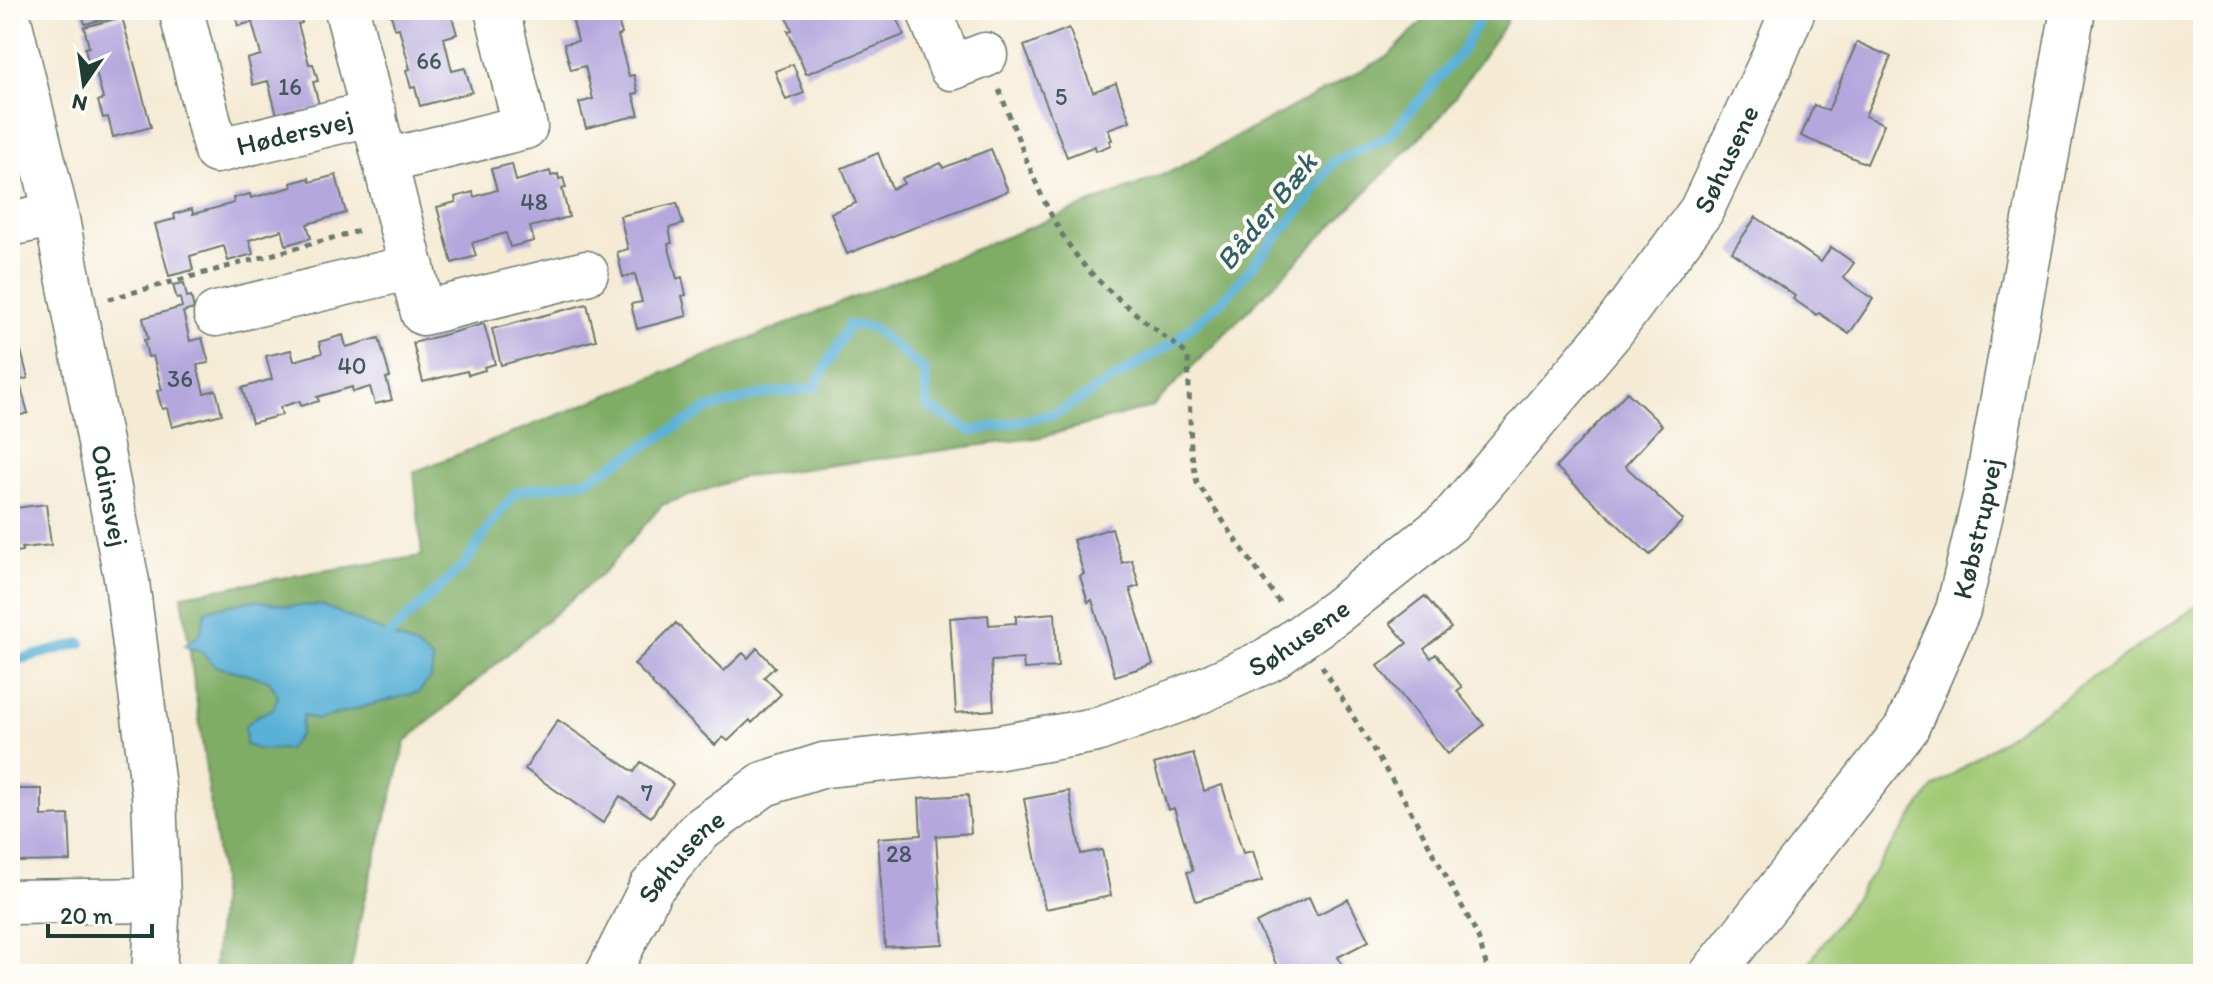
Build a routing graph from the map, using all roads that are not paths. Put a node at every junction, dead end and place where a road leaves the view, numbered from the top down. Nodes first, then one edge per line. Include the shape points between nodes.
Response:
1 (181, 10) edge
2 (347, 10) edge
3 (497, 10) edge
4 (929, 10) edge
5 (1793, 10) edge
6 (2073, 10) edge
7 (10, 24) edge
8 (985, 55) road end
9 (374, 113) junction
10 (386, 161) junction
11 (56, 214) junction
12 (10, 224) edge
13 (412, 267) junction
14 (586, 273) dead end
15 (216, 314) dead end
16 (158, 900) junction
17 (10, 902) edge
18 (154, 974) edge
19 (608, 974) edge
20 (1712, 974) edge

1 - 9 street, Hødersvej via 216,151
2 - 9 street, Hødersvej
3 - 10 street, Hødersvej via 525,127
4 - 8 street via 951,68
5 - 19 street, Søhusene via 1701,211 1610,333 1449,522 1268,660 1185,698 1096,730 995,748 824,765 764,784 699,831 651,888
6 - 20 street, Købstrupvej via 1986,492 1958,610 1906,729
7 - 11 street, Odinsvej
9 - 10 street, Hødersvej
10 - 13 street, Hødersvej
11 - 12 street
11 - 16 street, Odinsvej via 127,582 154,795
13 - 14 street, Hødersvej via 423,313
13 - 15 street
16 - 17 street
16 - 18 street, Odinsvej

